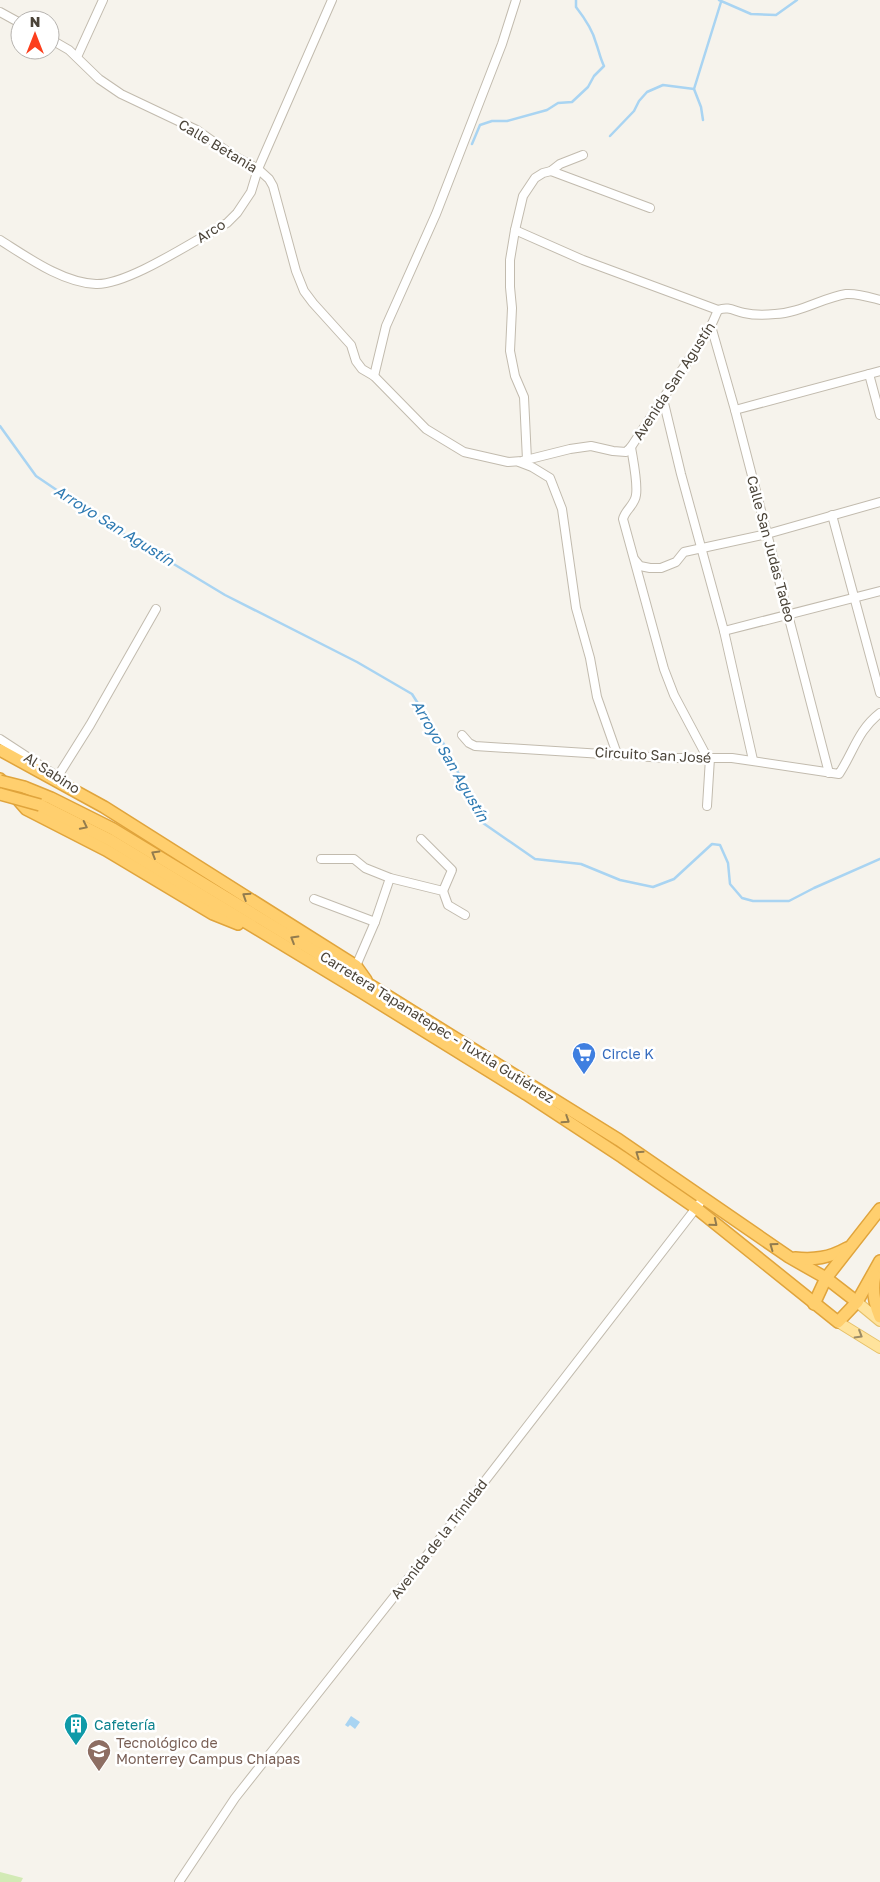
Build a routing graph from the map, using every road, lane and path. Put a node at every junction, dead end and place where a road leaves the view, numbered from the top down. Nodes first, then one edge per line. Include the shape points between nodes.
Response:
1 (103, 0) edge
2 (332, 0) edge
3 (516, 0) edge
4 (60, 44) edge
5 (77, 57) junction
6 (583, 155) dead end
7 (258, 169) junction
8 (551, 171) junction
9 (650, 208) dead end
10 (515, 230) junction
11 (0, 240) edge
12 (880, 300) edge
13 (718, 310) junction
14 (711, 326) junction
15 (880, 371) edge
16 (869, 374) junction
17 (374, 376) junction
18 (664, 399) junction
19 (735, 410) junction
20 (880, 415) edge
21 (632, 447) junction
22 (523, 461) junction
23 (880, 502) edge
24 (832, 515) junction
25 (767, 534) junction
26 (701, 549) junction
27 (633, 558) junction
28 (880, 591) edge
29 (854, 597) junction
30 (156, 609) dead end
31 (788, 614) junction
32 (724, 631) junction
33 (880, 694) edge
34 (880, 713) edge
35 (462, 735) dead end
36 (0, 739) edge
37 (0, 750) edge
38 (617, 754) junction
39 (709, 758) junction
40 (753, 760) junction
41 (829, 773) junction
42 (58, 776) junction
43 (0, 780) edge
44 (0, 794) edge
45 (707, 806) dead end
46 (104, 807) junction
47 (421, 840) dead end
48 (320, 859) dead end
49 (390, 878) junction
50 (443, 891) junction
51 (314, 899) dead end
52 (465, 915) dead end
53 (376, 922) junction
54 (274, 940) junction
55 (356, 966) junction
56 (370, 985) junction
57 (699, 1203) junction
58 (880, 1209) edge
59 (852, 1245) junction
60 (789, 1257) junction
61 (879, 1262) edge
62 (826, 1278) junction
63 (857, 1302) junction
64 (814, 1304) junction
65 (880, 1317) edge
66 (880, 1321) edge
67 (838, 1322) junction
68 (880, 1348) edge
69 (179, 1882) edge

1 - 5 street
2 - 7 street, Arco
3 - 17 street via 436,214 386,326
4 - 5 street, Calle Betania
5 - 7 street, Calle Betania via 99,79 121,94 196,130
6 - 8 street
7 - 11 street, Arco via 251,192 227,223 119,280 96,284 64,277
7 - 17 street, Calle Betania via 273,186 304,291 351,345 362,369
8 - 9 street
8 - 10 street via 535,178 528,187
10 - 13 street via 583,260
10 - 22 street via 510,260 510,351 524,397
12 - 13 street, Avenida San Agustín via 846,294 776,314
13 - 14 street, Avenida San Agustín
14 - 18 street, Avenida San Agustín
14 - 19 street, Calle San Judas Tadeo
15 - 16 street
16 - 19 street
16 - 20 street
17 - 22 street, Avenida San Agustín via 426,429 464,452 498,460
18 - 21 street, Avenida San Agustín
18 - 26 street
19 - 25 street, Calle San Judas Tadeo
21 - 22 street, Avenida San Agustín via 626,452 613,452 591,446
21 - 27 street via 636,495 623,519
22 - 38 street via 550,478 562,508 576,608 597,697
23 - 24 street
24 - 25 street
24 - 29 street
25 - 26 street
25 - 31 street, Calle San Judas Tadeo
26 - 27 street via 684,552 676,562 661,568 640,566
26 - 32 street
27 - 39 street via 667,678
28 - 29 street
29 - 31 street
29 - 33 street
30 - 42 street
31 - 32 street
31 - 41 street, Calle San Judas Tadeo
32 - 40 street
34 - 41 street, Circuito San José via 862,731 839,774
35 - 38 street, Circuito San José via 475,746
36 - 42 street, Al Sabino
37 - 46 highway
38 - 39 street, Circuito San José
39 - 40 street, Circuito San José
39 - 45 street
40 - 41 street, Circuito San José
42 - 46 street, Al Sabino
43 - 54 highway via 26,809 106,850 213,914
56 -> 43 highway, Carretera Tapanatepec - Tuxtla Gutiérrez, bridge via 113,829 50,798
44 -> 54 highway, Carretera Tapanatepec - Tuxtla Gutiérrez, bridge via 40,805 110,840
55 -> 46 highway
47 - 50 street via 452,870
48 - 49 street via 354,859 365,868
49 - 50 street
49 - 53 street
50 - 52 street via 448,905
51 - 53 street
53 - 55 street
54 -> 57 highway, Carretera Tapanatepec - Tuxtla Gutiérrez
55 - 56 highway
57 -> 56 highway, Carretera Tapanatepec - Tuxtla Gutiérrez via 618,1140
60 -> 57 highway, Carretera Tapanatepec - Tuxtla Gutiérrez
57 -> 64 highway, Carretera Tapanatepec - Tuxtla Gutiérrez
57 - 69 street, Avenida de la Trinidad via 235,1798
58 - 59 highway
59 - 60 highway via 833,1256 811,1260
59 - 62 highway
60 - 62 highway, Carretera Tapanatepec - Tuxtla Gutiérrez
61 - 63 highway
61 - 65 highway via 873,1284
62 - 63 highway, Carretera Tapanatepec - Tuxtla Gutiérrez
62 - 64 highway
63 - 66 main road
63 - 67 highway
64 - 67 highway, Carretera Tapanatepec - Tuxtla Gutiérrez
67 -> 68 main road

